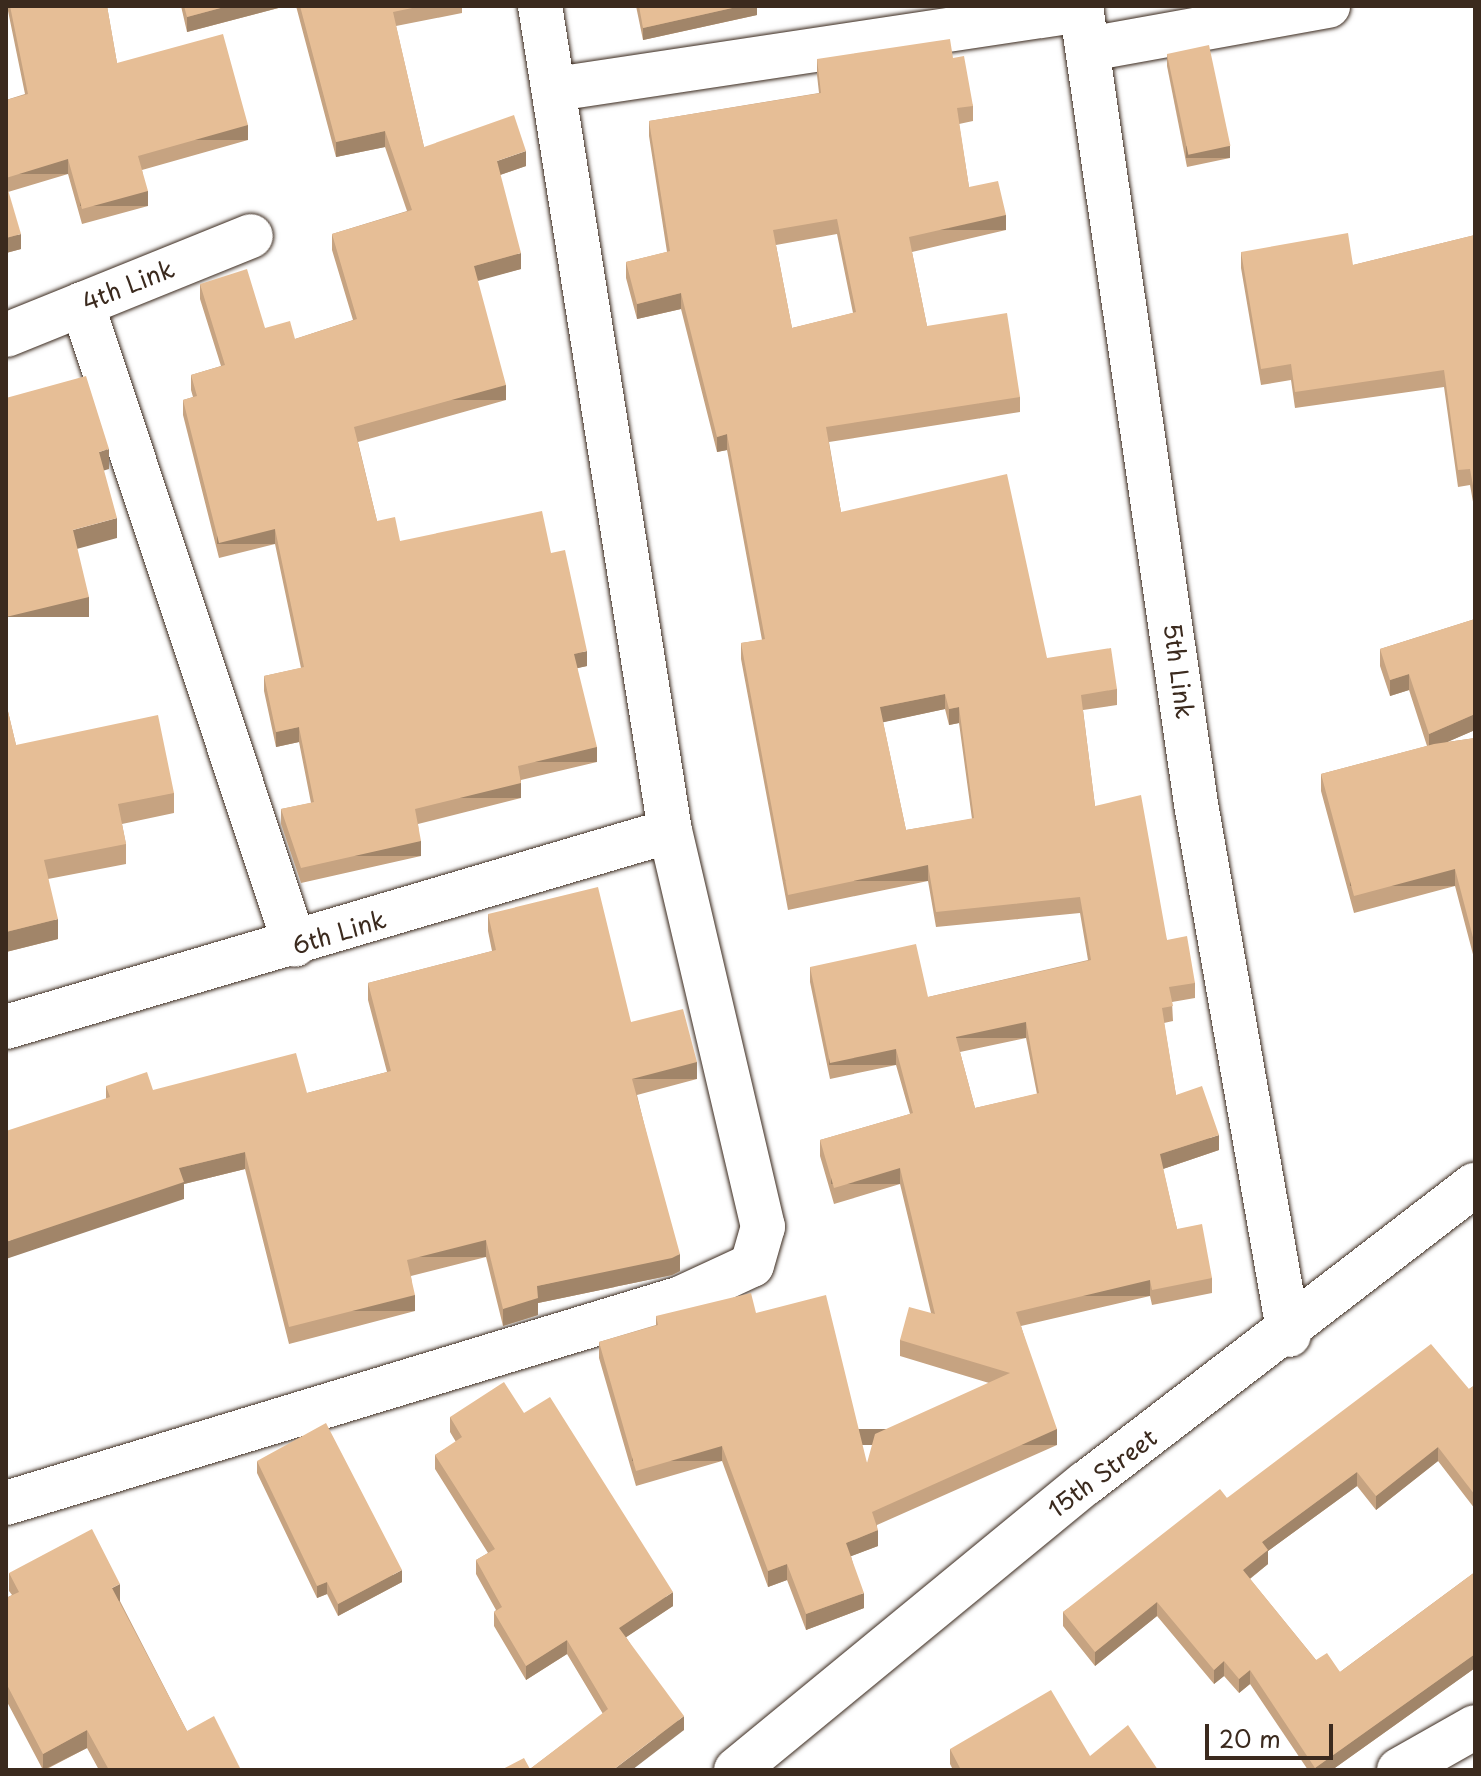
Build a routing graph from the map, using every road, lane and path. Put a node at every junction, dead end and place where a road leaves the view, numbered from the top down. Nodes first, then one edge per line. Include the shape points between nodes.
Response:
1 (540, 6) edge
2 (1328, 6) edge
3 (1084, 22) edge
4 (556, 89) junction
5 (251, 236) dead end
6 (82, 304) junction
7 (6, 335) edge
8 (670, 831) junction
9 (295, 945) junction
10 (6, 1027) edge
11 (1475, 1185) edge
12 (1289, 1335) junction
13 (6, 1503) edge
14 (1475, 1727) edge
15 (736, 1770) edge
16 (1399, 1770) edge

1 - 4 street
2 - 3 street
3 - 4 street
3 - 12 street, 5th Link via 1196,804
4 - 8 street
5 - 6 street, 4th Link
6 - 7 street, 4th Link
6 - 9 street
8 - 9 street, 6th Link
8 - 13 street via 763,1227 752,1265 681,1298
9 - 10 street, 6th Link
11 - 12 street, 15th Street
12 - 15 street, 15th Street via 1086,1483
14 - 16 street

